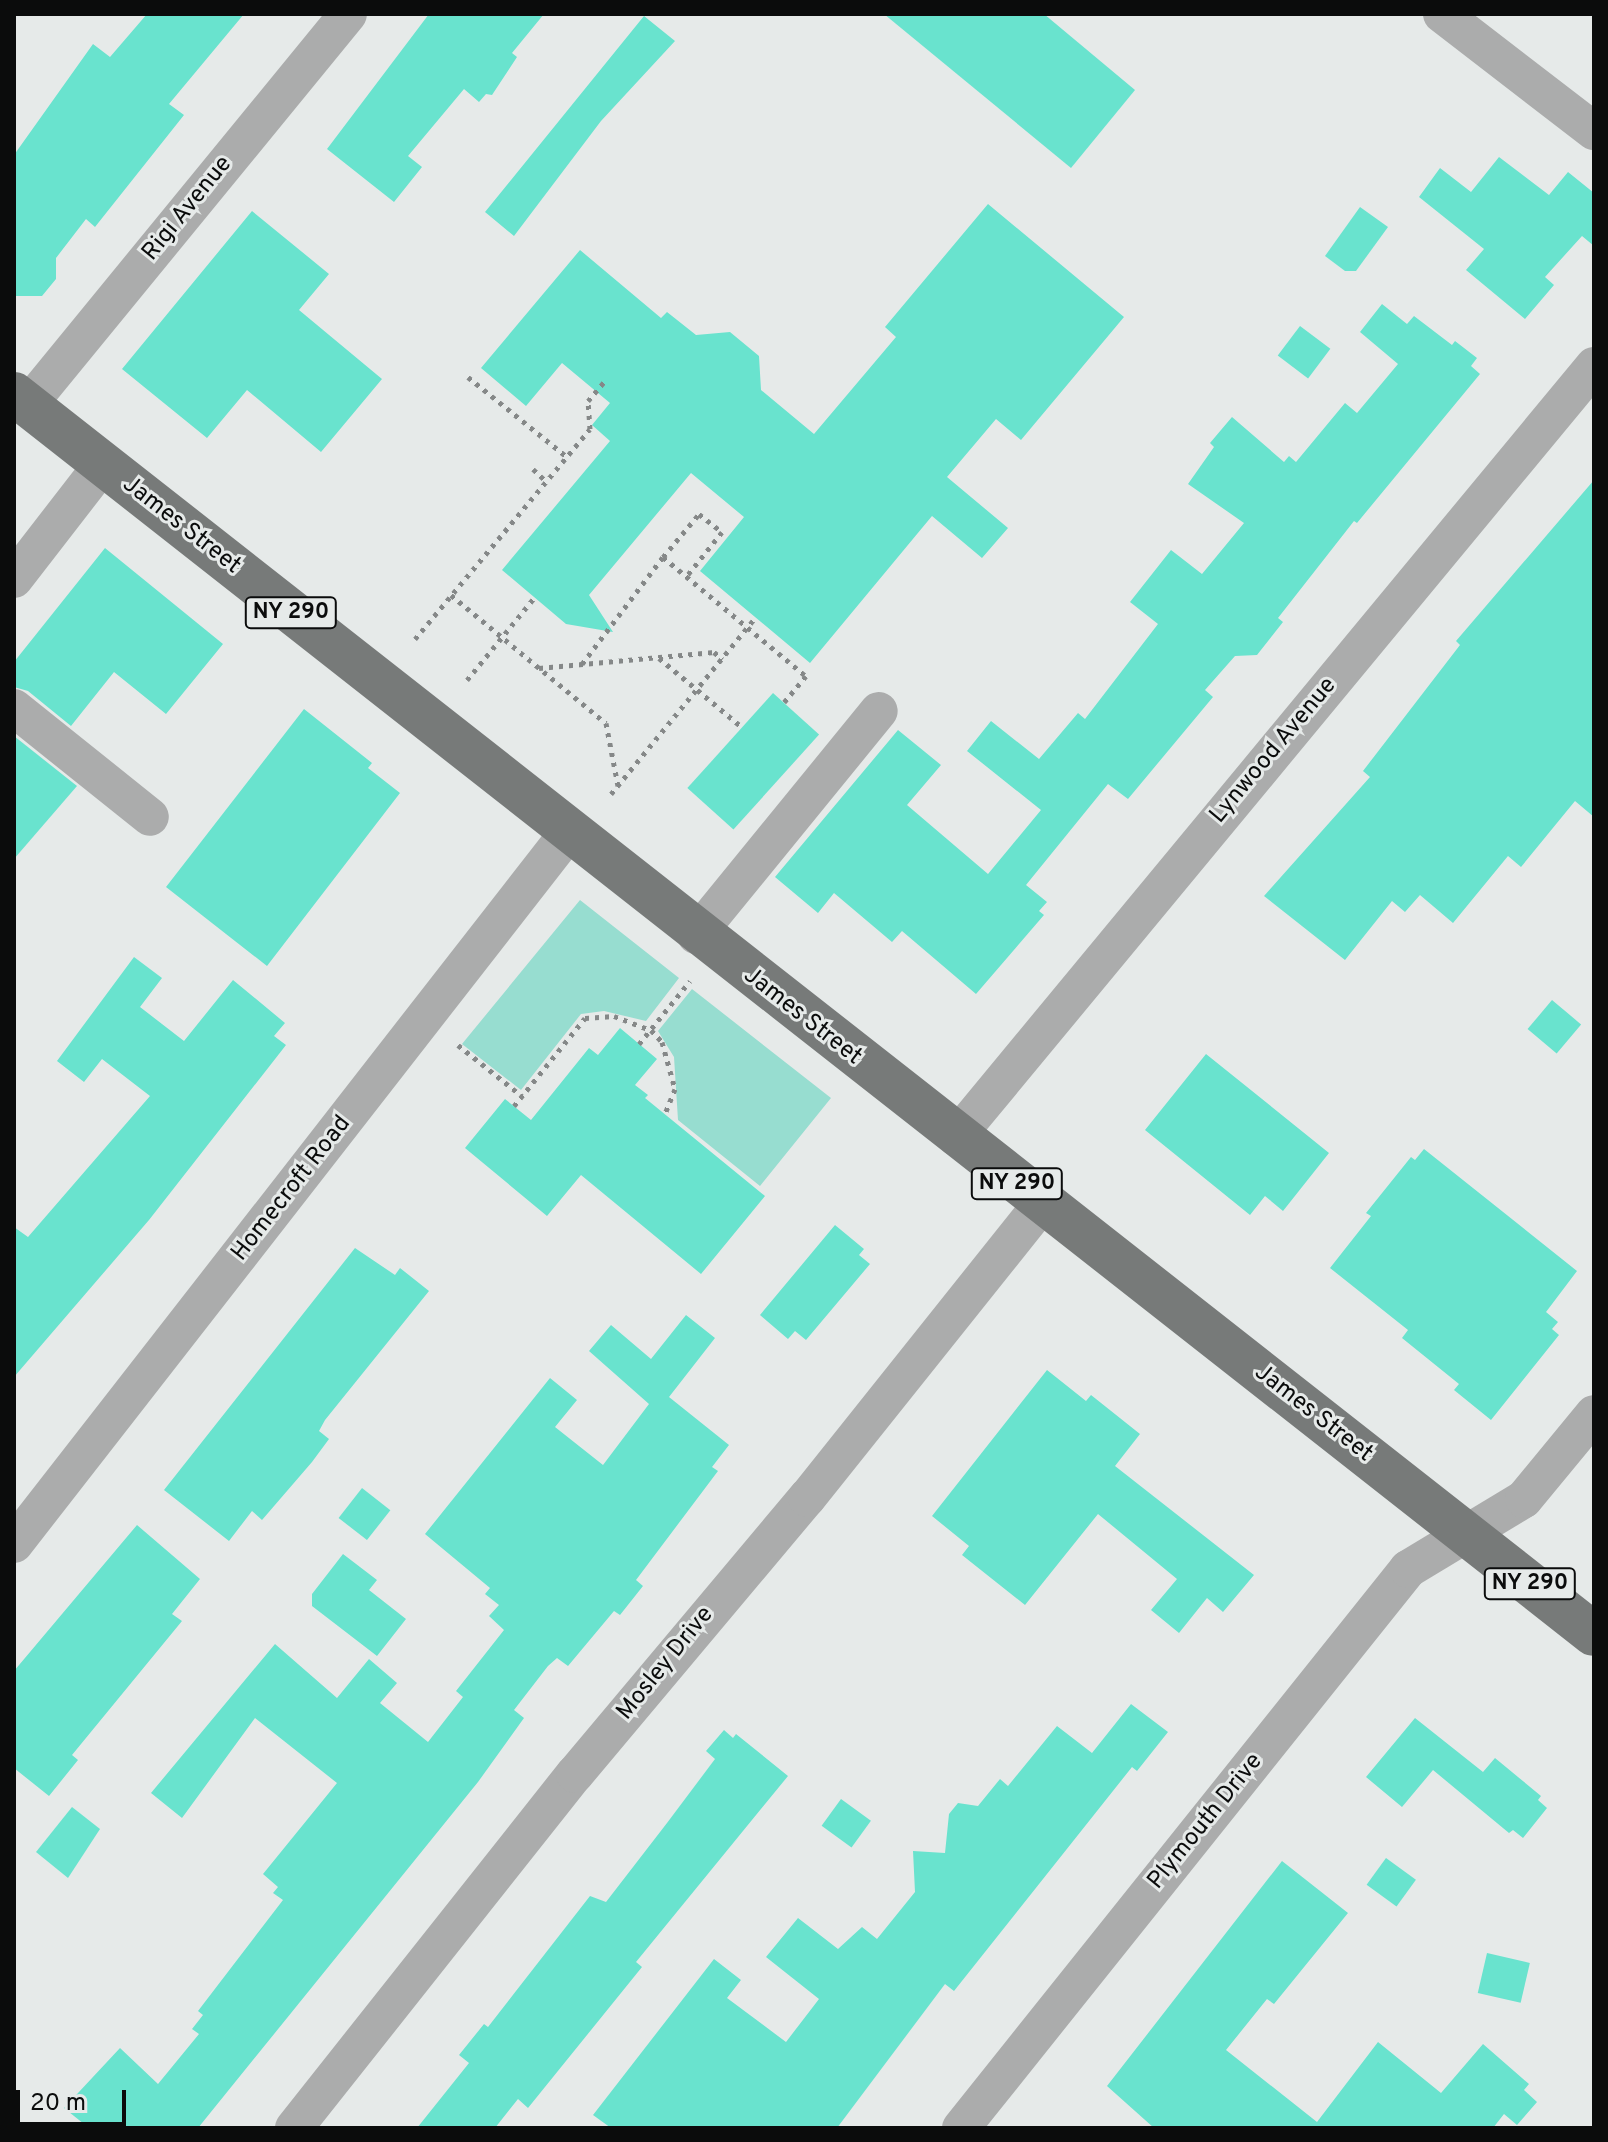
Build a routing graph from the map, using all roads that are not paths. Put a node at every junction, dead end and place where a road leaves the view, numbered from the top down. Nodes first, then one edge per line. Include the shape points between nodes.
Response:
1 (348, 14) edge
2 (1442, 14) edge
3 (1594, 131) edge
4 (1594, 366) edge
5 (21, 399) edge
6 (103, 464) junction
7 (14, 579) edge
8 (14, 708) edge
9 (879, 711) dead end
10 (150, 817) dead end
11 (568, 833) junction
12 (696, 935) junction
13 (956, 1137) junction
14 (1042, 1204) junction
15 (1594, 1414) edge
16 (1467, 1535) junction
17 (14, 1544) edge
18 (1594, 1634) edge
19 (294, 2128) edge
20 (961, 2128) edge

1 - 5 street, Rigi Avenue
2 - 3 street
4 - 13 street, Lynwood Avenue
5 - 6 main road, James Street / NY 290
6 - 7 street
6 - 11 main road, James Street / NY 290
8 - 10 street
9 - 12 street
11 - 12 main road, James Street / NY 290
11 - 17 street, Homecroft Road
12 - 13 main road, James Street / NY 290
13 - 14 main road, James Street / NY 290
14 - 16 main road, James Street / NY 290
14 - 19 street, Mosley Drive via 807,1498 575,1774
15 - 16 street, Plymouth Drive via 1524,1499
16 - 18 main road, James Street / NY 290
16 - 20 street, Plymouth Drive via 1408,1569

